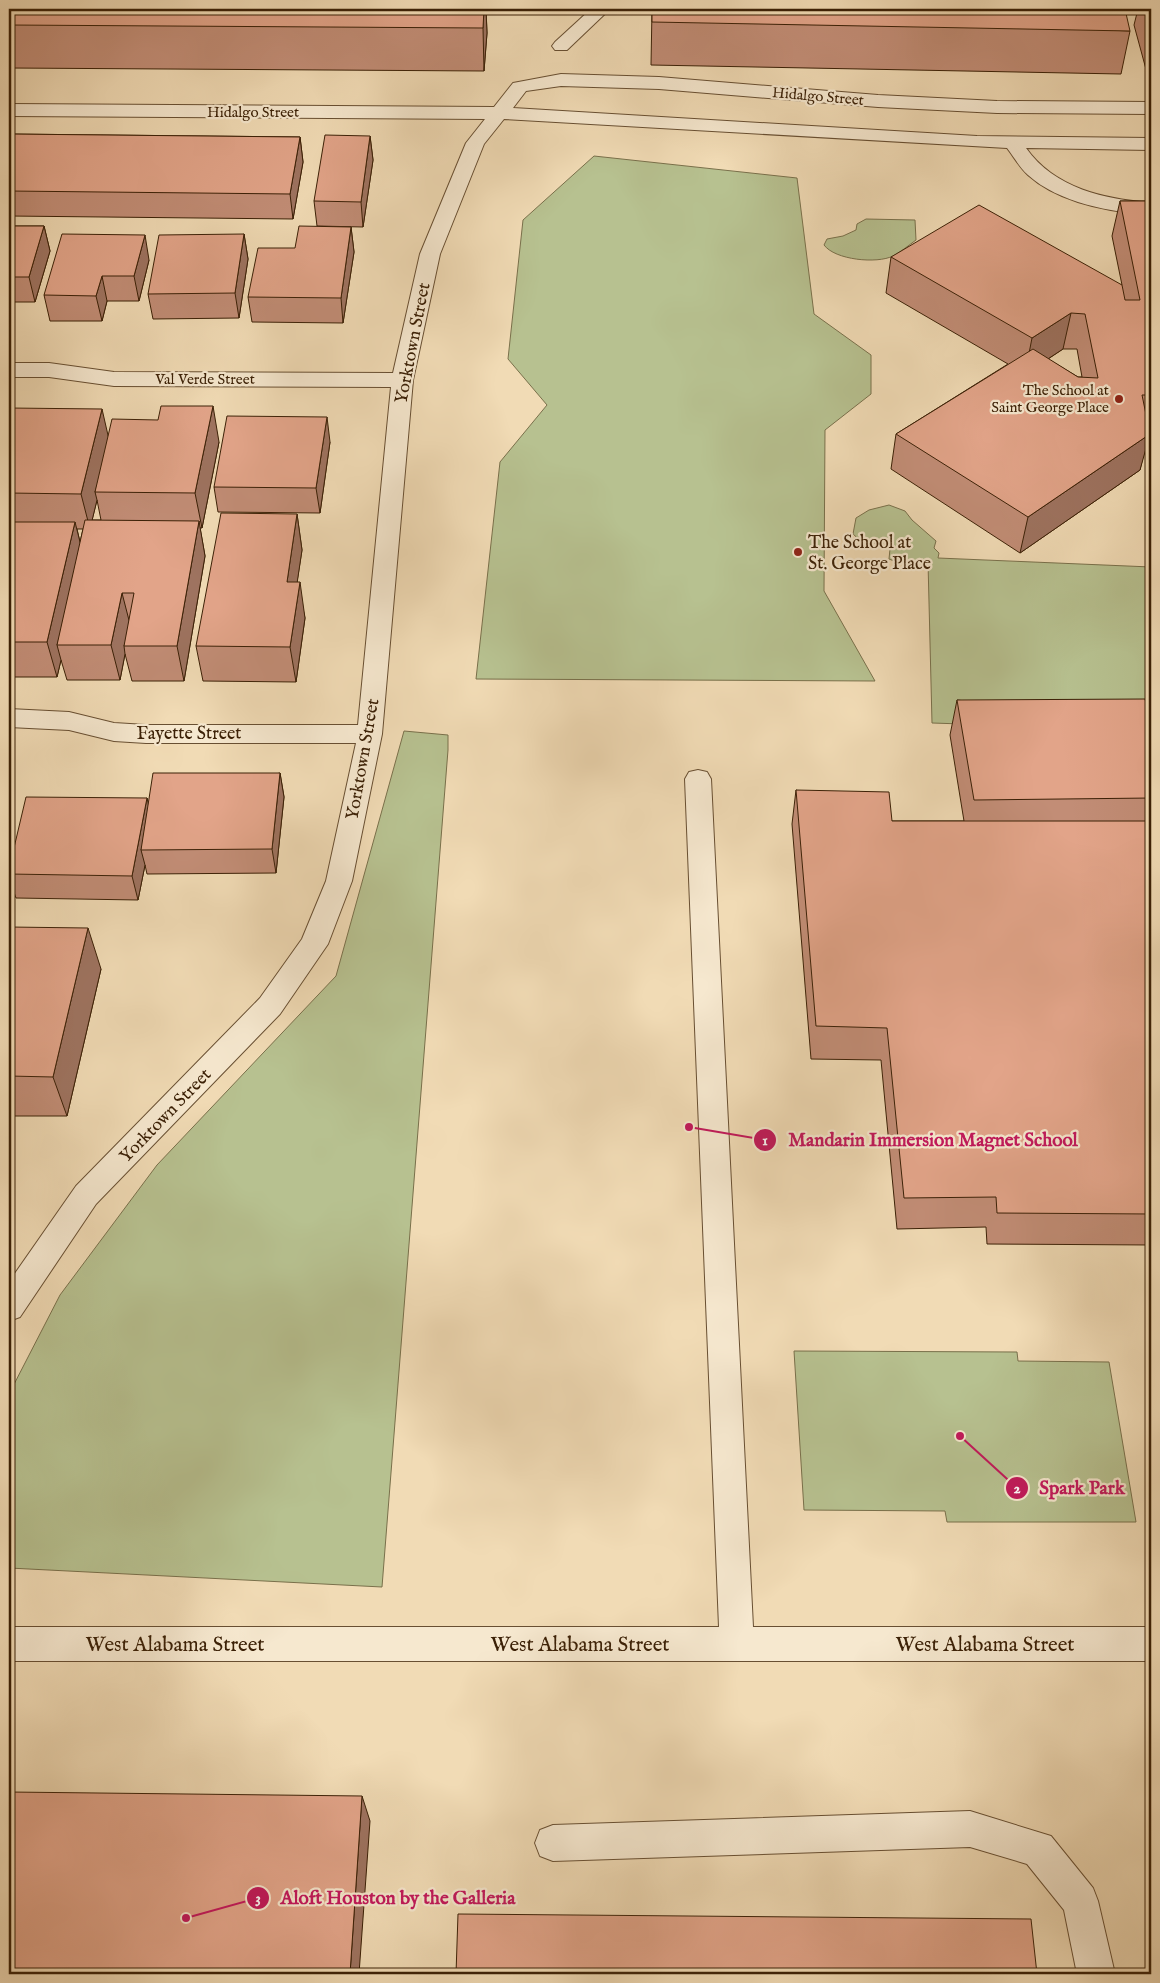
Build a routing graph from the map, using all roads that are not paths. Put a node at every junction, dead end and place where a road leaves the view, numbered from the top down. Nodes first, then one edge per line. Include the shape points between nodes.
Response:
1 (601, 9) edge
2 (560, 46) dead end
3 (1151, 108) edge
4 (9, 110) edge
5 (498, 113) junction
6 (1013, 143) junction
7 (1151, 144) edge
8 (1151, 209) edge
9 (9, 370) edge
10 (402, 380) junction
11 (9, 718) edge
12 (370, 734) junction
13 (698, 779) dead end
14 (9, 1307) edge
15 (9, 1644) edge
16 (1151, 1644) edge
17 (737, 1645) junction
18 (553, 1843) dead end
19 (1096, 1974) edge

1 - 2 street
3 - 5 street, Hidalgo Street via 988,107 659,83 561,80 520,88
4 - 5 street, Hidalgo Street
5 - 6 street, Hidalgo Street
5 - 10 street, Yorktown Street via 475,143 430,254
6 - 7 street, Hidalgo Street
6 - 8 street via 1035,172 1063,188 1109,203
9 - 10 street, Val Verde Street via 49,370 114,379
10 - 12 street, Yorktown Street
11 - 12 street, Fayette Street via 68,721 114,732 146,734
12 - 14 street, Yorktown Street via 339,881 314,944 270,1006 86,1195
13 - 17 street
15 - 17 street, West Alabama Street
16 - 17 street, West Alabama Street
18 - 19 street via 970,1830 1038,1849 1080,1901

